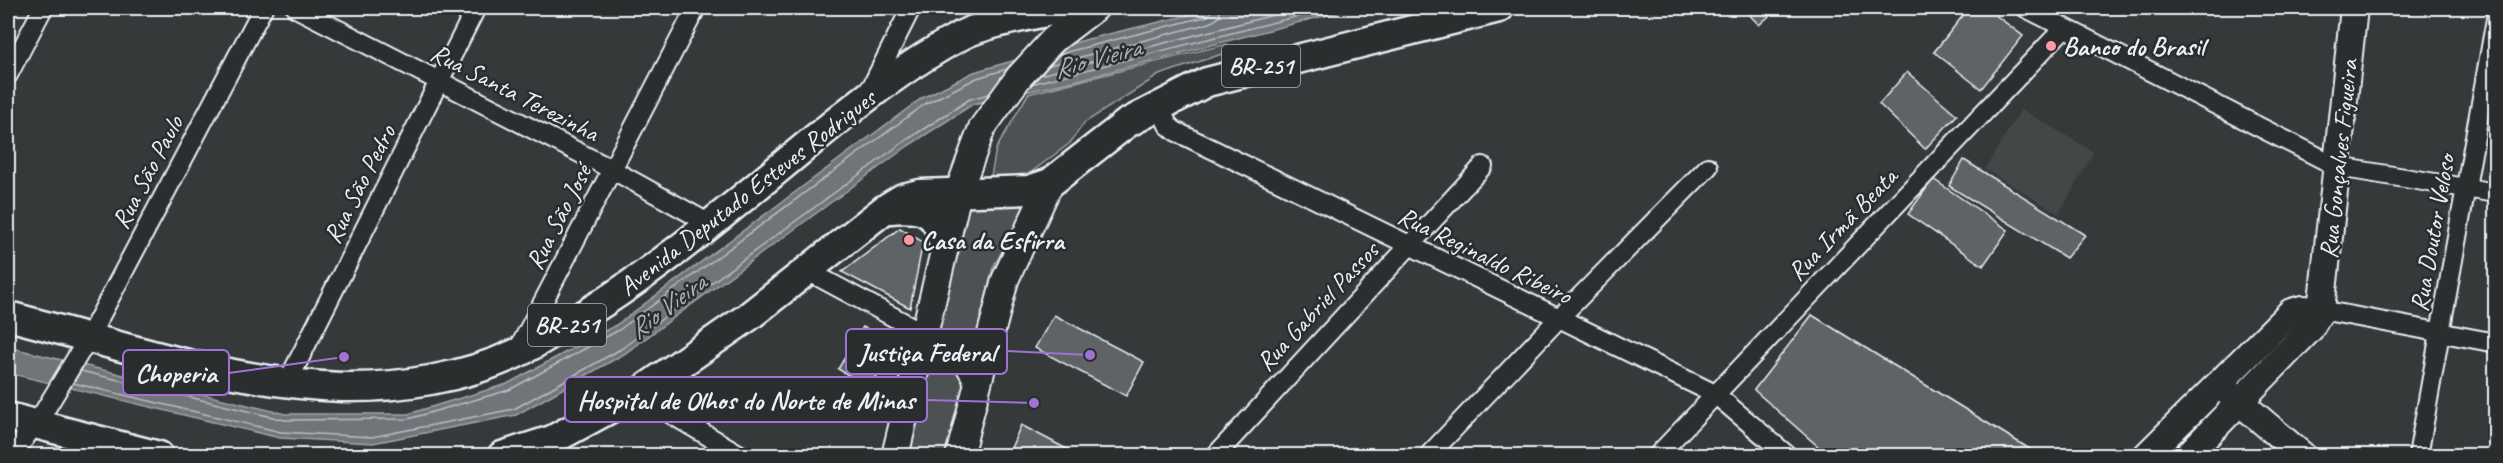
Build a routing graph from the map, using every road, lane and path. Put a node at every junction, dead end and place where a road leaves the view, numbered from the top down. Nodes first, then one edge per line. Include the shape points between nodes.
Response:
1 (43, 8) edge
2 (263, 8) edge
3 (296, 8) edge
4 (476, 8) edge
5 (696, 8) edge
6 (912, 8) edge
7 (1065, 8) edge
8 (1095, 8) edge
9 (1499, 8) edge
10 (2026, 8) edge
11 (2354, 8) edge
12 (2496, 20) edge
13 (2064, 28) junction
14 (8, 75) edge
15 (439, 80) junction
16 (867, 96) junction
17 (1159, 105) junction
18 (1483, 166) dead end
19 (1708, 167) dead end
20 (2338, 167) junction
21 (610, 170) junction
22 (1050, 183) junction
23 (2467, 187) junction
24 (958, 193) junction
25 (2496, 193) edge
26 (885, 209) junction
27 (710, 224) junction
28 (1407, 246) junction
29 (944, 248) junction
30 (806, 270) junction
31 (2321, 310) junction
32 (8, 316) edge
33 (1558, 319) junction
34 (2441, 331) junction
35 (925, 334) junction
36 (2496, 343) edge
37 (83, 348) junction
38 (515, 354) junction
39 (917, 365) junction
40 (977, 380) junction
41 (287, 383) junction
42 (2218, 384) junction
43 (637, 394) junction
44 (1715, 394) junction
45 (2240, 401) junction
46 (29, 417) edge
47 (550, 448) edge
48 (12, 456) edge
49 (159, 456) edge
50 (502, 456) edge
51 (742, 456) edge
52 (894, 456) edge
53 (959, 456) edge
54 (1215, 456) edge
55 (1428, 456) edge
56 (1656, 456) edge
57 (1788, 456) edge
58 (2146, 456) edge
59 (2187, 456) edge
60 (2303, 456) edge
61 (2418, 456) edge

1 - 14 street
2 - 37 street, Rua São Paulo
3 - 15 street, Rua Santa Terezinha
4 - 15 street, Rua São Pedro
5 - 21 street, Rua São José
6 - 16 street
7 - 16 main road, Avenida Deputado Esteves Rodrigues / BR-251 via 966,33 919,59
8 - 24 street via 1053,40 1019,77 982,128
9 - 17 main road, BR-251 via 1245,70 1207,82
10 - 13 street
11 - 20 street, Rua Gonçalves Figueira
12 - 23 street, Rua Doutor Veloso
13 - 20 street
13 - 44 street, Rua Irmã Beata
15 - 21 street, Rua Santa Terezinha
15 - 41 street, Rua São Pedro
16 - 27 main road, Avenida Deputado Esteves Rodrigues / BR-251
17 - 22 main road, BR-251 via 1127,123
17 - 28 street, Rua Reginaldo Ribeiro via 1175,131
18 - 28 street, Rua Gabriel Passos
19 - 33 street
20 - 23 street
20 - 31 street, Rua Gonçalves Figueira
21 - 27 street, Rua Santa Terezinha
21 - 38 street, Rua São José
22 - 24 main road, BR-251 via 1029,190
22 - 40 street via 1005,280
23 - 25 street
23 - 34 street, Rua Doutor Veloso
24 - 26 main road, BR-251 via 911,195
24 - 29 street
26 - 29 main road via 909,207 934,217 942,231
26 - 30 main road, BR-251
27 - 38 main road, Avenida Deputado Esteves Rodrigues / BR-251 via 613,298
28 - 33 street, Rua Reginaldo Ribeiro
28 - 54 street, Rua Gabriel Passos
29 - 35 street
30 - 35 street
30 - 43 main road, BR-251 via 748,317
31 - 34 street
31 - 42 street via 2291,312
31 - 45 street via 2310,329
32 - 37 main road, Avenida Deputado Esteves Rodrigues / BR-251
33 - 44 street, Rua Reginaldo Ribeiro
33 - 55 street
34 - 36 street
34 - 61 street, Rua Doutor Veloso
35 - 39 street
37 - 41 main road, Avenida Deputado Esteves Rodrigues / BR-251
37 - 46 street, Rua São Paulo
38 - 41 main road, Avenida Deputado Esteves Rodrigues / BR-251 via 455,375 404,383 345,387
39 - 40 street via 932,355 954,353 970,364
39 - 52 street
40 - 53 street
42 - 45 street
42 - 58 street
43 - 47 main road, BR-251
43 - 51 street
44 - 56 street, Rua Irmã Beata
44 - 57 street, Rua Reginaldo Ribeiro
45 - 59 street
45 - 60 street
46 - 48 street, Rua São Paulo
46 - 49 main road
47 - 50 main road, BR-251

